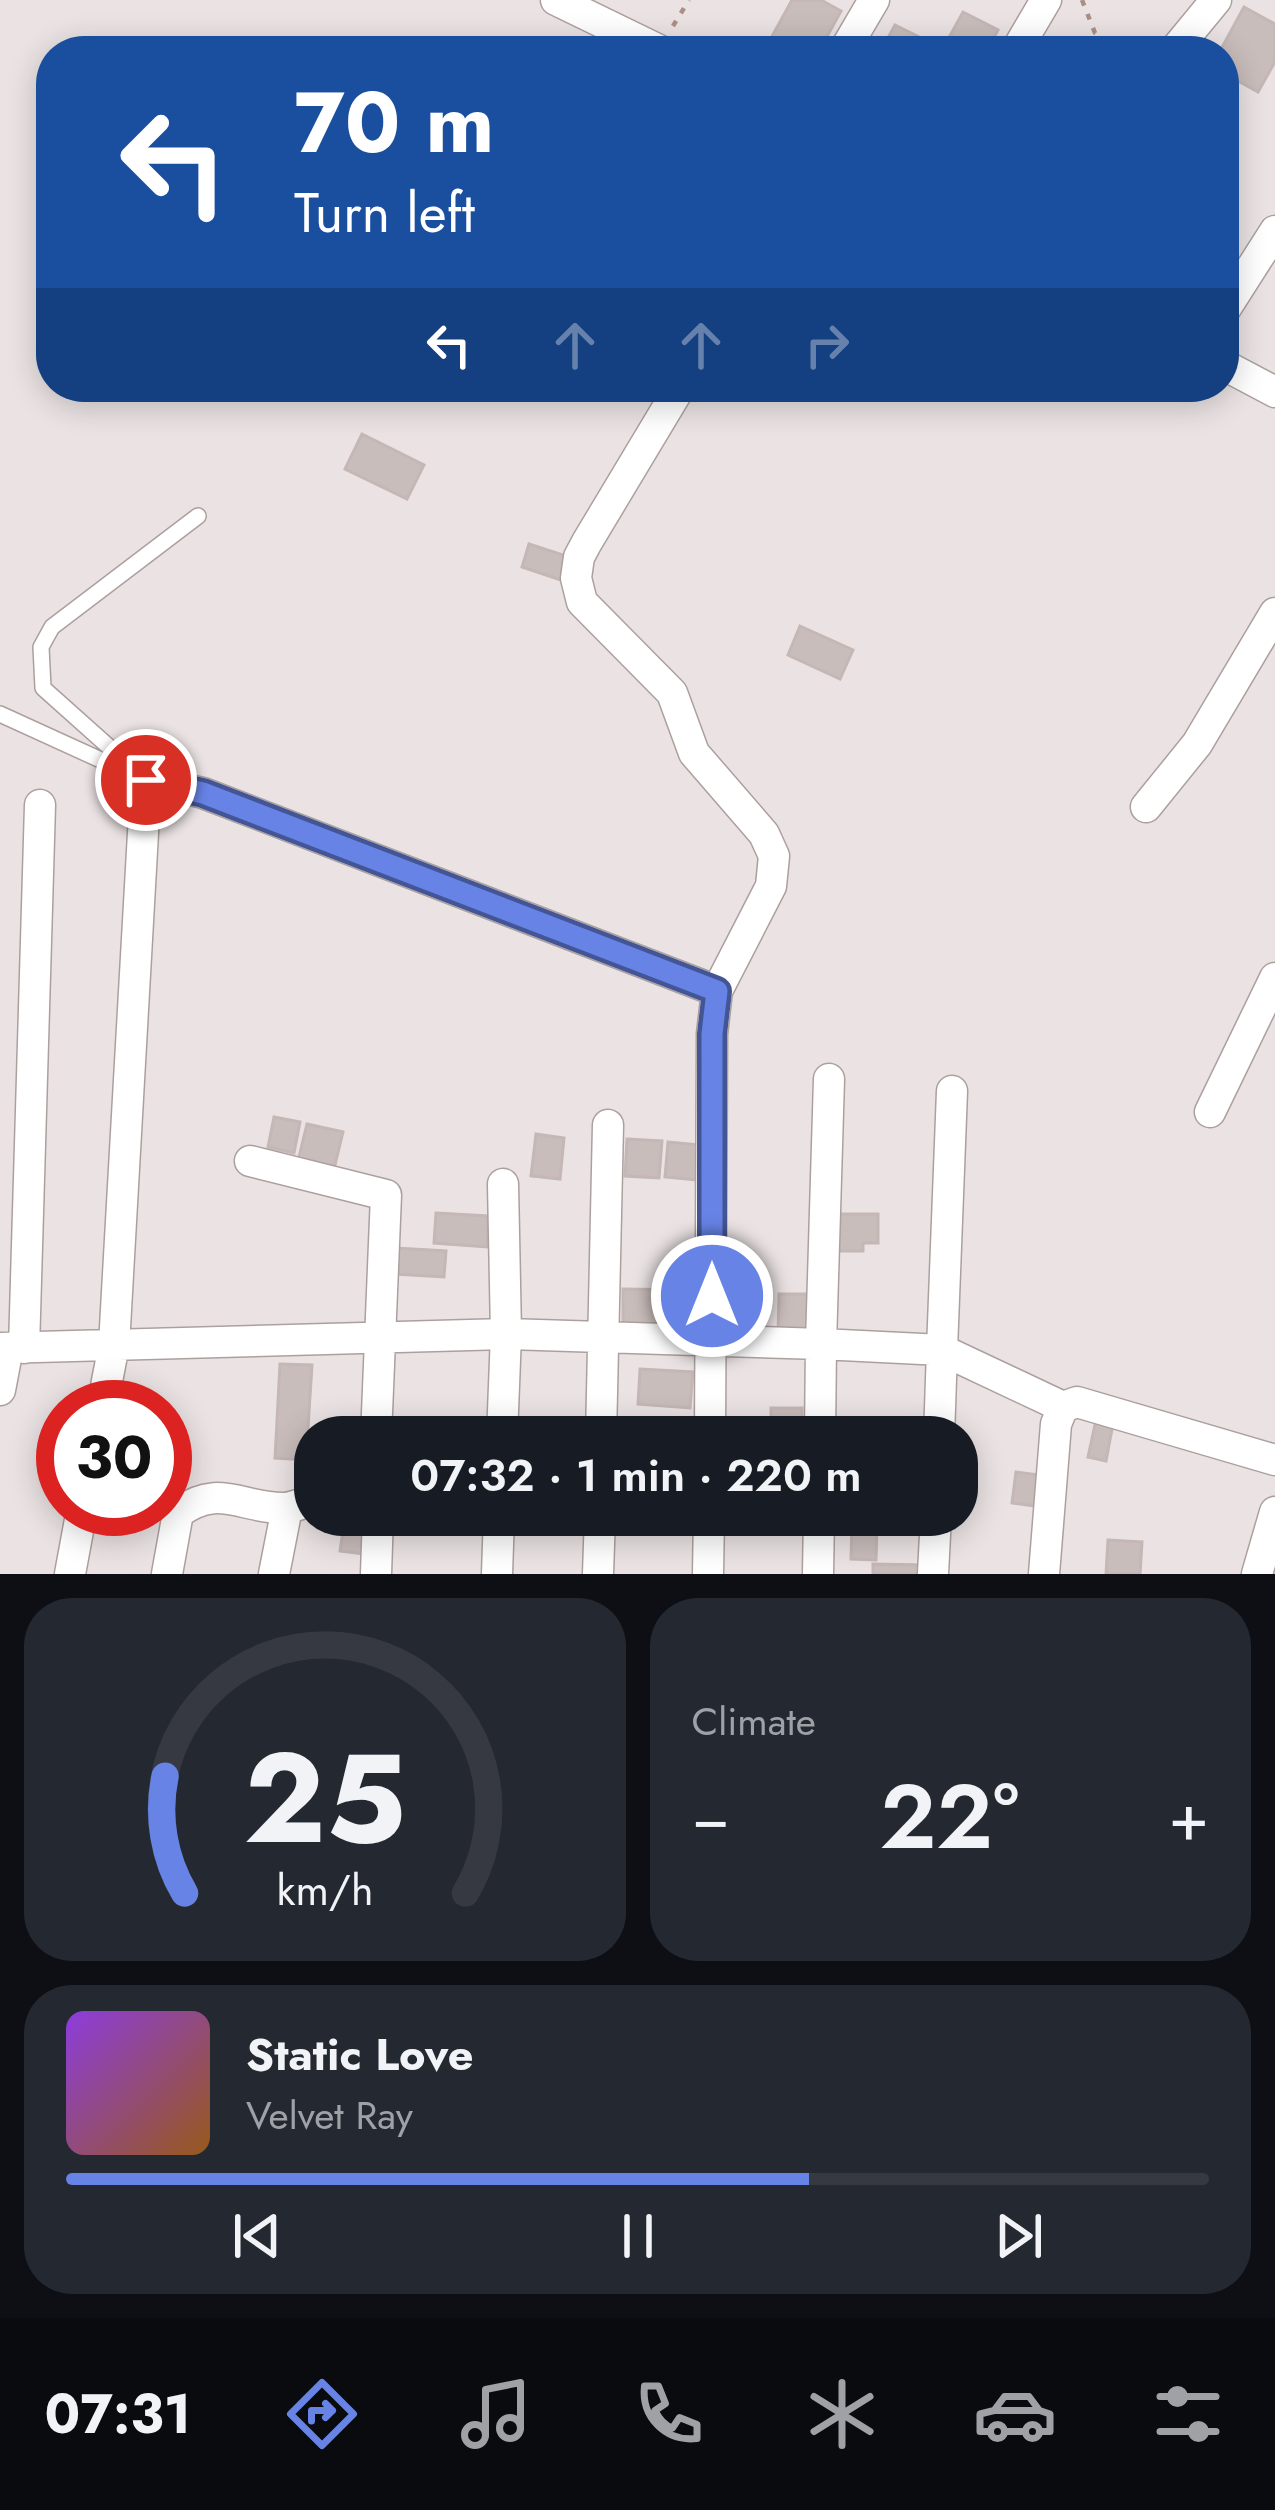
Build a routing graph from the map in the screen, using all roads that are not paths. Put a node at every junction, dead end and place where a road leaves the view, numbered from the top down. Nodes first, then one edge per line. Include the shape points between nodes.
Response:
1 (556, 0) edge
2 (874, 0) edge
3 (1046, 0) edge
4 (1216, 0) edge
5 (630, 36) edge
6 (853, 36) edge
7 (1025, 36) edge
8 (1186, 36) edge
9 (1275, 231) edge
10 (1239, 287) edge
11 (1239, 373) edge
12 (1275, 392) edge
13 (671, 402) edge
14 (198, 516) dead end
15 (1275, 613) edge
16 (0, 715) edge
17 (146, 780) junction
18 (40, 806) dead end
19 (1146, 807) dead end
20 (1275, 978) edge
21 (717, 991) junction
22 (829, 1079) dead end
23 (952, 1090) dead end
24 (1210, 1112) dead end
25 (608, 1125) dead end
26 (250, 1161) dead end
27 (503, 1184) dead end
28 (506, 1334) junction
29 (380, 1336) junction
30 (604, 1337) junction
31 (711, 1341) junction
32 (821, 1344) junction
33 (114, 1345) junction
34 (11, 1348) edge
35 (942, 1350) junction
36 (107, 1380) edge
37 (0, 1390) edge
38 (1063, 1407) junction
39 (377, 1416) edge
40 (503, 1416) edge
41 (602, 1416) edge
42 (710, 1416) edge
43 (820, 1416) edge
44 (939, 1416) edge
45 (1275, 1460) edge
46 (294, 1503) edge
47 (1275, 1512) edge
48 (294, 1522) edge
49 (77, 1536) edge
50 (377, 1536) edge
51 (498, 1536) edge
52 (599, 1536) edge
53 (709, 1536) edge
54 (819, 1536) edge
55 (934, 1536) edge
56 (70, 1574) edge
57 (167, 1574) edge
58 (274, 1574) edge
59 (376, 1574) edge
60 (497, 1574) edge
61 (598, 1574) edge
62 (708, 1574) edge
63 (818, 1574) edge
64 (933, 1574) edge
65 (1044, 1574) edge
66 (1257, 1574) edge

1 - 5 street
2 - 6 street
3 - 7 street
4 - 8 street
9 - 10 street
11 - 12 street
13 - 21 street via 587,542 576,578 581,602 672,694 694,753 774,856 771,886
14 - 17 lane via 52,627 40,647 43,688
15 - 19 street via 1197,744
16 - 17 lane
17 - 21 street via 203,793
17 - 33 street
18 - 34 street
20 - 24 street
21 - 31 street
22 - 32 street
23 - 35 street
25 - 30 street
26 - 29 street via 386,1195
27 - 28 street
28 - 29 street
28 - 30 street
28 - 40 street
29 - 33 street
29 - 39 street
30 - 31 street
30 - 41 street
31 - 32 street
31 - 42 street
32 - 35 street
32 - 43 street
33 - 34 street
33 - 36 street
34 - 37 street
35 - 38 street
35 - 44 street
38 - 45 street via 1093,1406
38 - 65 street
46 - 57 street via 194,1501 178,1514
47 - 66 street
48 - 58 street
49 - 56 street
50 - 59 street
51 - 60 street
52 - 61 street
53 - 62 street
54 - 63 street
55 - 64 street

